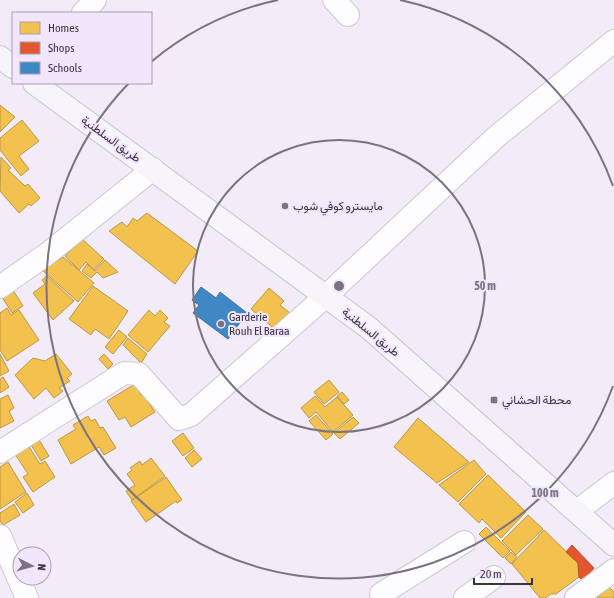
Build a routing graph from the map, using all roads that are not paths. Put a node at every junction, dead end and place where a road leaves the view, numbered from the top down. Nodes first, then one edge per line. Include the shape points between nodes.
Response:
1 (95, 0) edge
2 (84, 12) edge
3 (614, 41) edge
4 (0, 57) edge
5 (12, 66) edge
6 (35, 84) edge
7 (153, 169) junction
8 (0, 287) edge
9 (326, 296) junction
10 (0, 452) edge
11 (614, 483) edge
12 (577, 511) junction
13 (0, 536) edge
14 (464, 542) dead end
15 (614, 545) edge
16 (614, 570) edge
17 (494, 577) dead end
18 (27, 598) edge
19 (384, 598) edge
20 (465, 598) edge
21 (576, 598) edge

1 - 2 street
3 - 9 street via 496,137
4 - 5 main road
6 - 7 main road, طريق السلطنية
7 - 8 street via 47,254
7 - 9 main road, طريق السلطنية
9 - 10 street via 191,415 180,419 139,374 124,373
9 - 12 main road, طريق السلطنية via 369,328
11 - 12 street
12 - 15 main road, طريق السلطنية
13 - 18 street
14 - 19 street via 381,594
16 - 21 street
17 - 20 street

